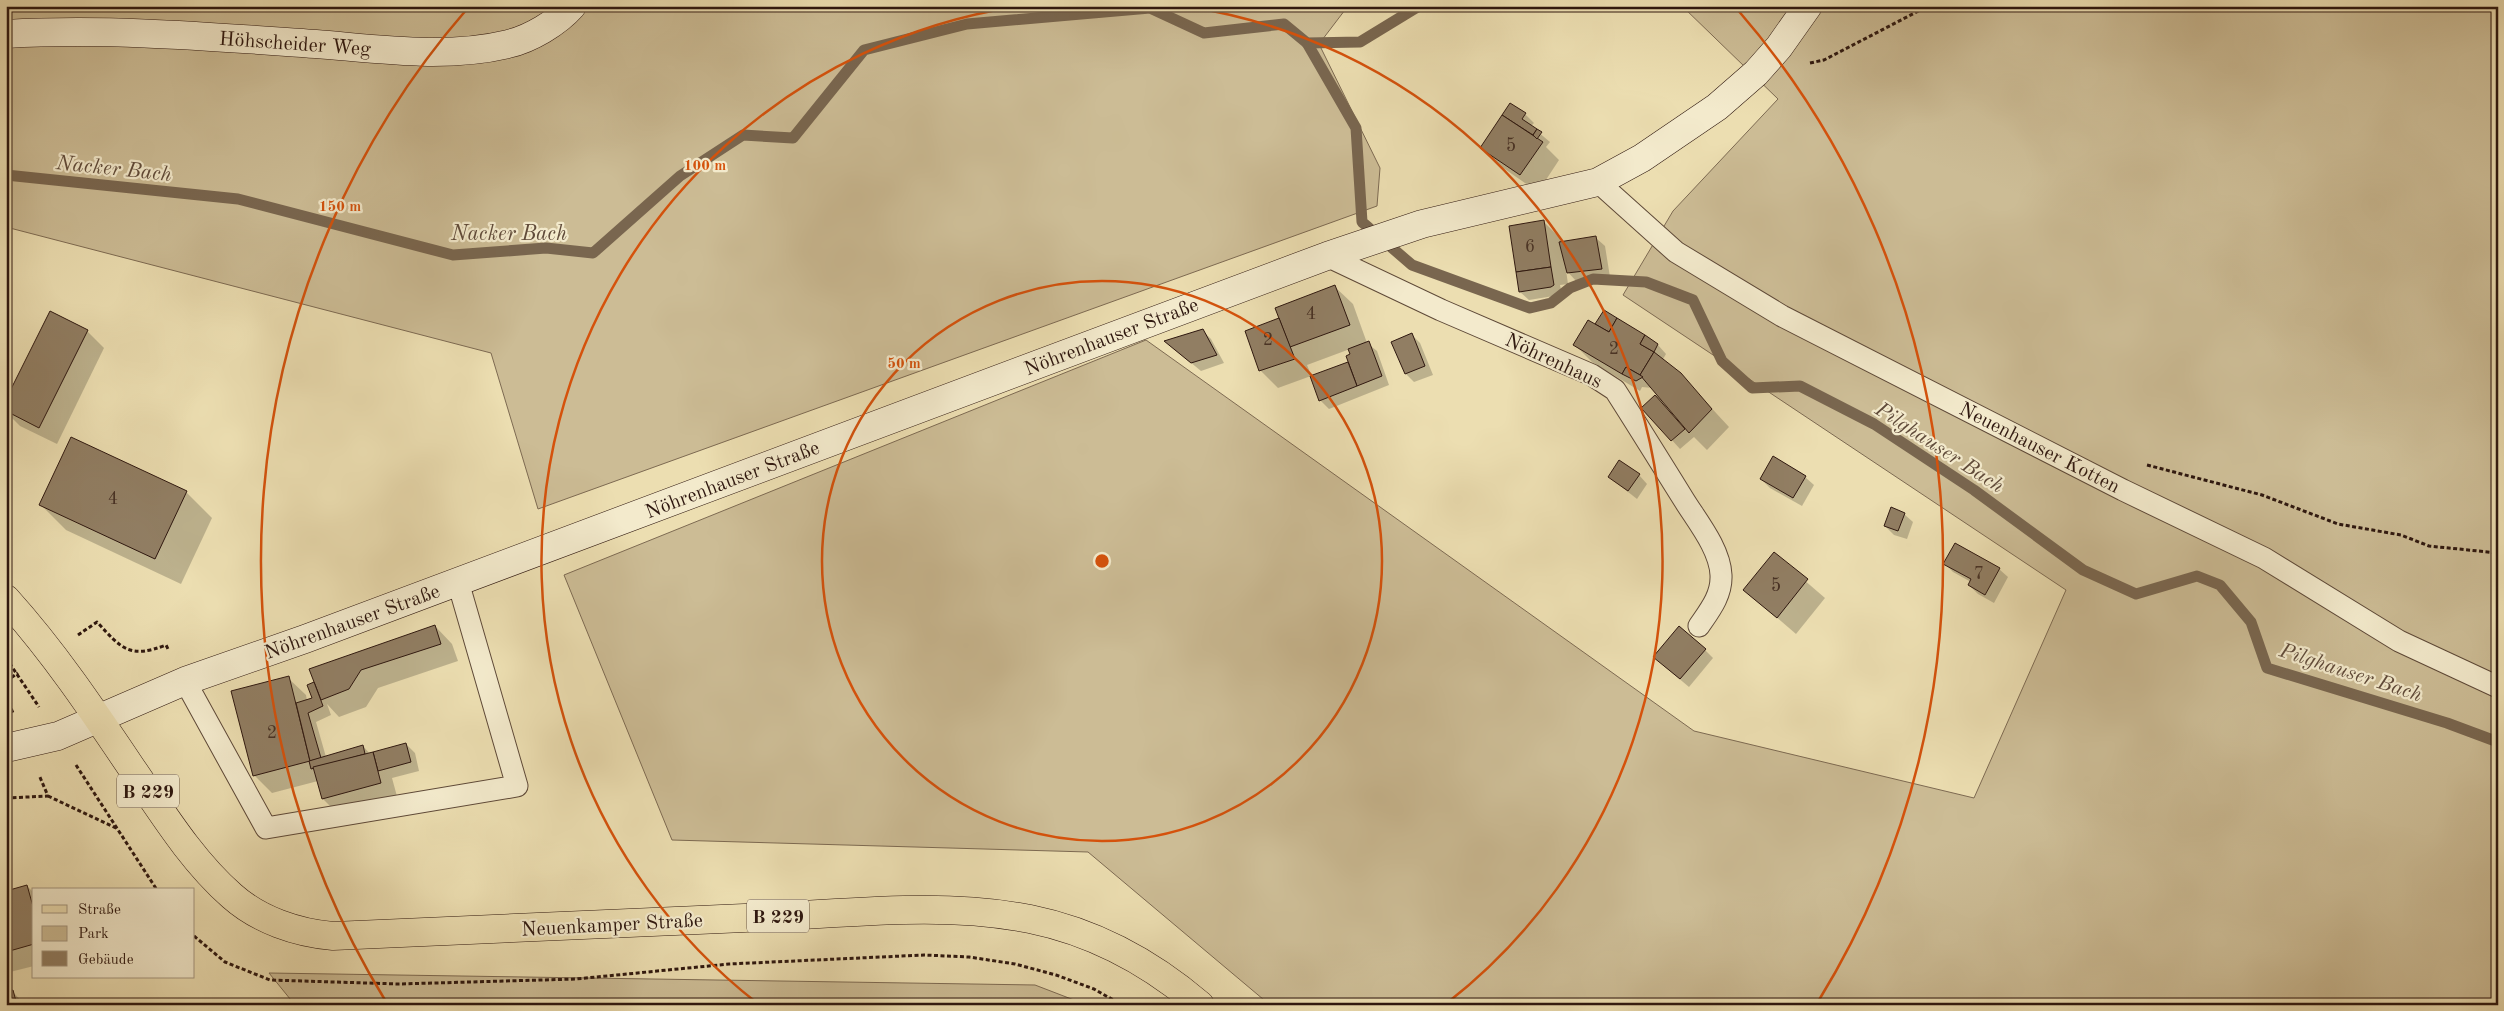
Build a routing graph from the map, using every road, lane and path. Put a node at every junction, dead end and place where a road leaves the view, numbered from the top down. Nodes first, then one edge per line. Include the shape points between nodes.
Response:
1 (572, 6) edge
2 (1808, 6) edge
3 (1928, 6) edge
4 (6, 34) edge
5 (1756, 73) junction
6 (1598, 182) junction
7 (1327, 256) junction
8 (2138, 463) dead end
9 (2498, 553) edge
10 (458, 582) junction
11 (6, 599) edge
12 (1699, 626) dead end
13 (51, 653) junction
14 (6, 681) edge
15 (185, 681) junction
16 (2498, 687) edge
17 (99, 719) junction
18 (6, 748) edge
19 (48, 796) dead end
20 (156, 888) edge
21 (195, 937) edge
22 (1122, 1005) edge
23 (1200, 1005) edge

1 - 4 street, Höhscheider Weg via 551,25 510,44 438,52 217,38
2 - 5 street
3 - 5 path via 1824,60
5 - 6 street via 1717,107 1642,158
6 - 7 street, Nöhrenhauser Straße via 1422,224
6 - 16 lane, Neuenhauser Kotten via 1676,252 1782,316 2264,558 2399,640
7 - 10 street, Nöhrenhauser Straße
7 - 12 lane, Nöhrenhaus via 1441,310 1592,375 1615,390 1717,558 1720,590
8 - 9 path via 2262,495 2338,524 2401,536 2429,546
10 - 15 street, Nöhrenhauser Straße
10 - 15 lane via 517,786 266,828
11 - 13 main road, B 229
13 - 14 path
13 - 15 path via 97,622 120,647 147,652 166,645
13 - 17 main road, B 229
15 - 17 street, Nöhrenhauser Straße
17 - 18 street, Nöhrenhauser Straße via 58,736
17 - 23 main road, Neuenkamper Straße / B 229 via 198,862 251,910 278,924 304,932 333,936 861,912 969,911 1029,919 1086,935 1132,957
19 - 20 path via 119,830
21 - 22 path via 224,962 270,980 399,984 576,979 729,964 924,955 1015,964 1094,989

